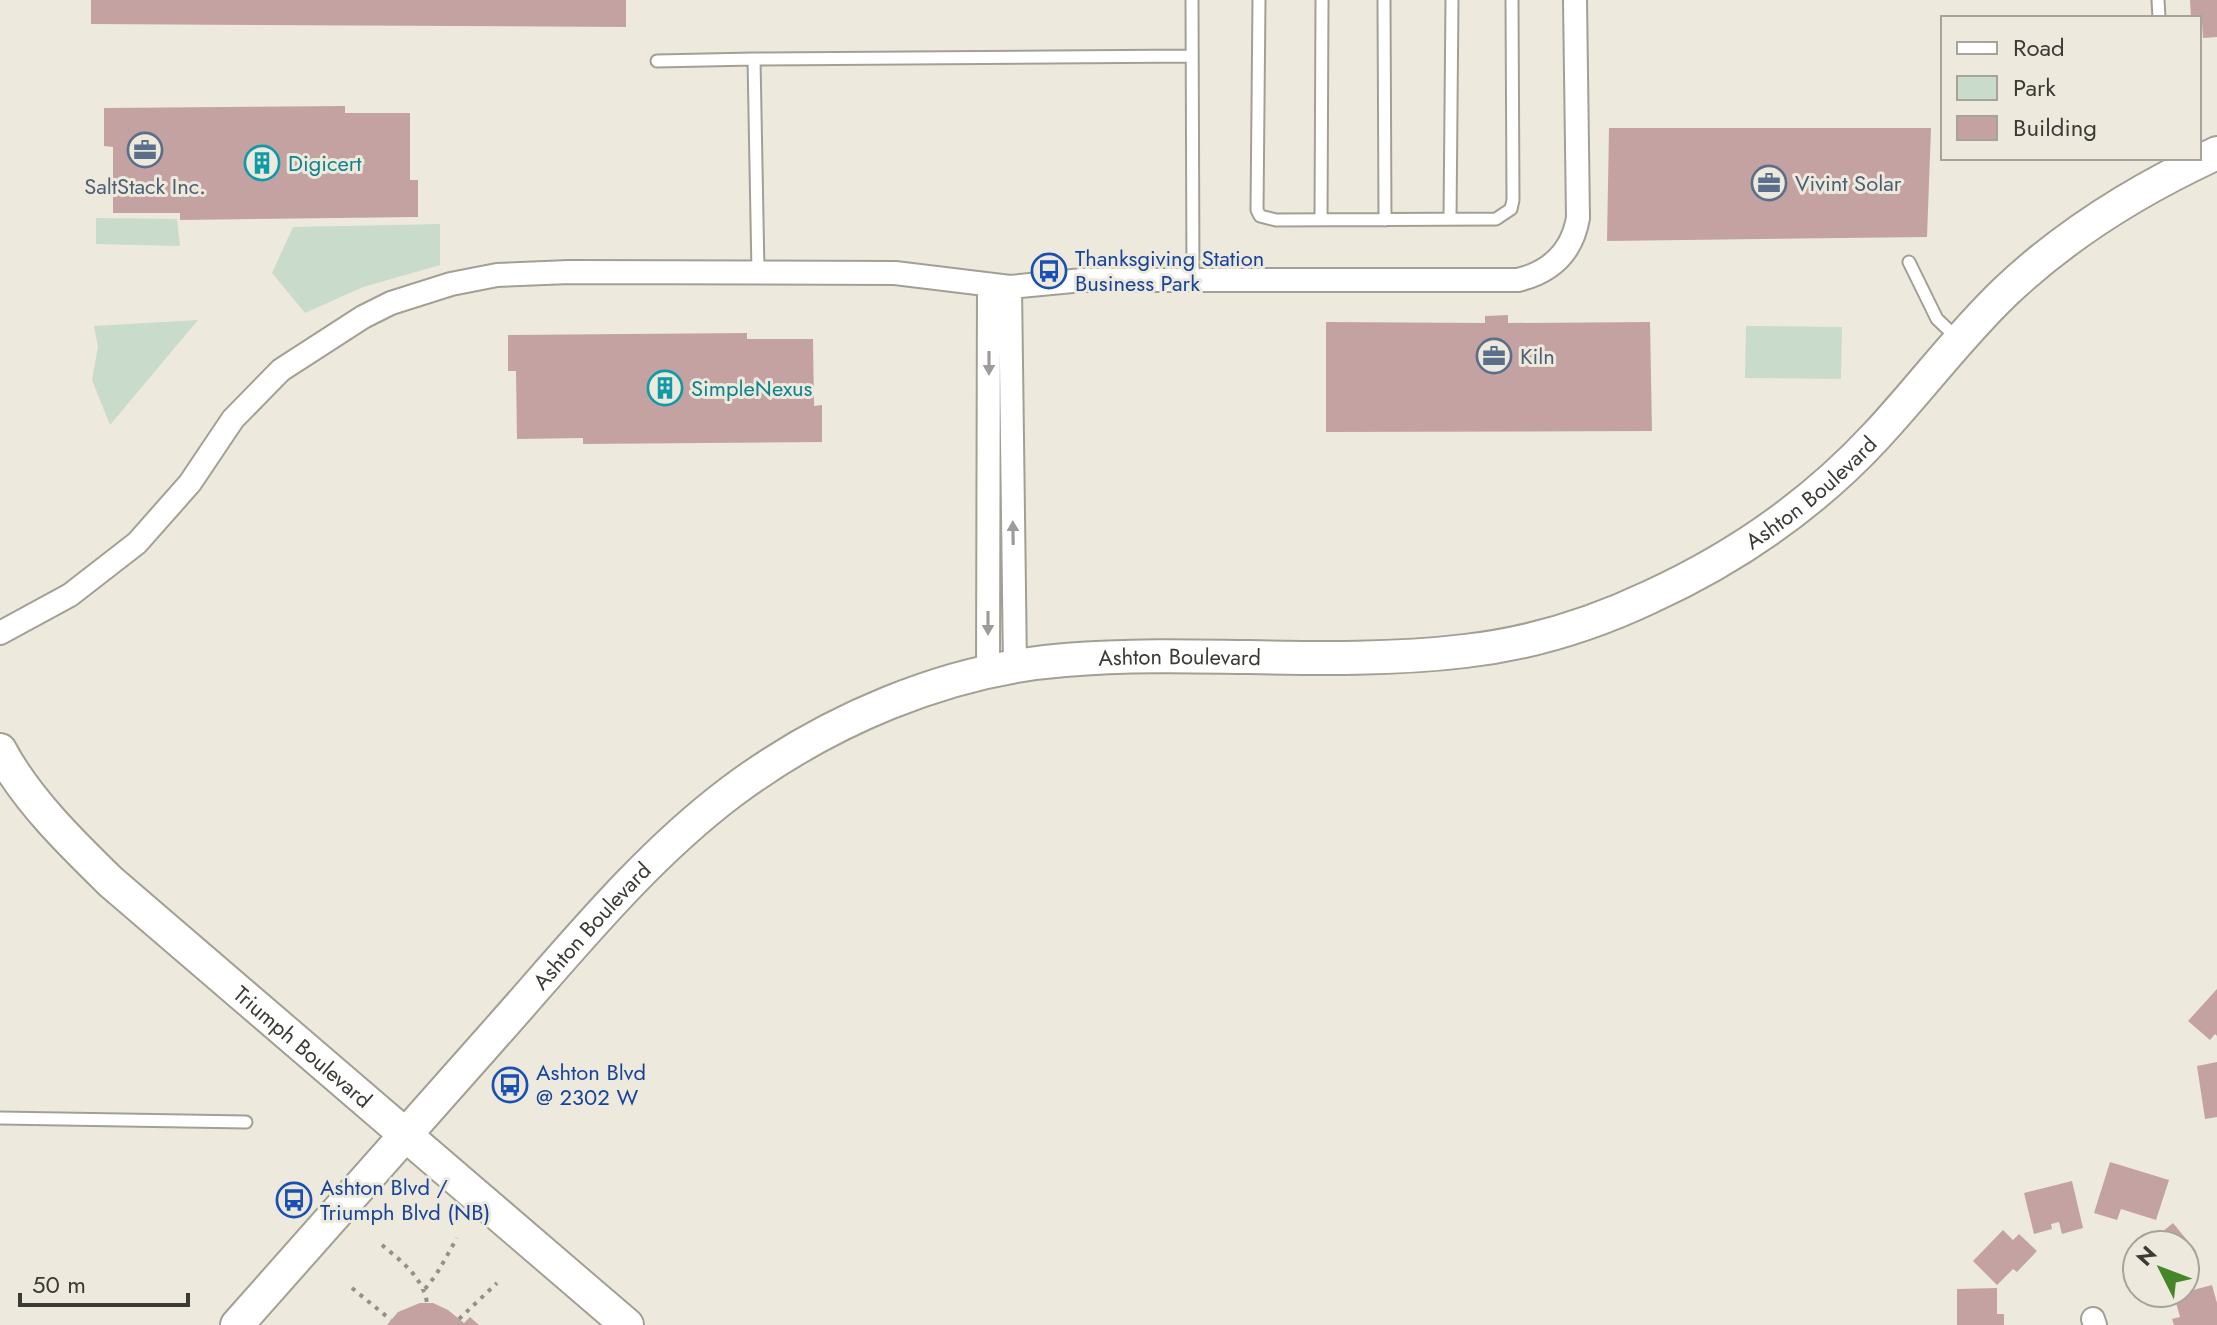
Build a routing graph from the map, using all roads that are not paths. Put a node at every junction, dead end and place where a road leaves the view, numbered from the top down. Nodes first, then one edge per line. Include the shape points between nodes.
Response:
1 (1192, 0) edge
2 (1259, 0) edge
3 (1322, 0) edge
4 (1384, 0) edge
5 (1452, 0) edge
6 (1512, 0) edge
7 (1575, 0) edge
8 (1192, 56) junction
9 (754, 59) junction
10 (657, 61) dead end
11 (2217, 153) edge
12 (1450, 219) junction
13 (1321, 220) junction
14 (1385, 220) junction
15 (1909, 262) dead end
16 (758, 272) junction
17 (1193, 280) junction
18 (999, 286) junction
19 (1958, 339) junction
20 (0, 633) edge
21 (1001, 670) junction
22 (0, 750) edge
23 (0, 1118) edge
24 (246, 1122) dead end
25 (405, 1135) junction
26 (237, 1325) edge
27 (627, 1325) edge

1 - 8 lane
2 - 13 lane via 1257,210 1276,220
3 - 13 lane
4 - 14 lane
5 - 12 lane
6 - 12 lane via 1511,209 1496,219
7 - 17 street via 1578,218 1566,252 1546,270 1518,280
8 - 9 lane
8 - 17 lane
9 - 10 lane
9 - 16 lane
11 - 19 street, Ashton Boulevard via 2138,193 2050,253
12 - 14 lane
13 - 14 lane
15 - 19 lane via 1937,319
16 - 18 street via 923,274
16 - 20 street via 497,275 426,291 363,317 293,361 259,390 173,505 134,546 70,595
17 - 18 street
18 - 21 street
19 - 21 street, Ashton Boulevard via 1876,436 1772,529 1663,591 1589,622 1519,642 1392,657 1129,656
21 - 25 street, Ashton Boulevard via 907,696 837,727 731,792 649,865
22 - 25 street, Triumph Boulevard via 53,821 111,882
23 - 24 lane
25 - 26 street, Ashton Boulevard
25 - 27 street, Triumph Boulevard

